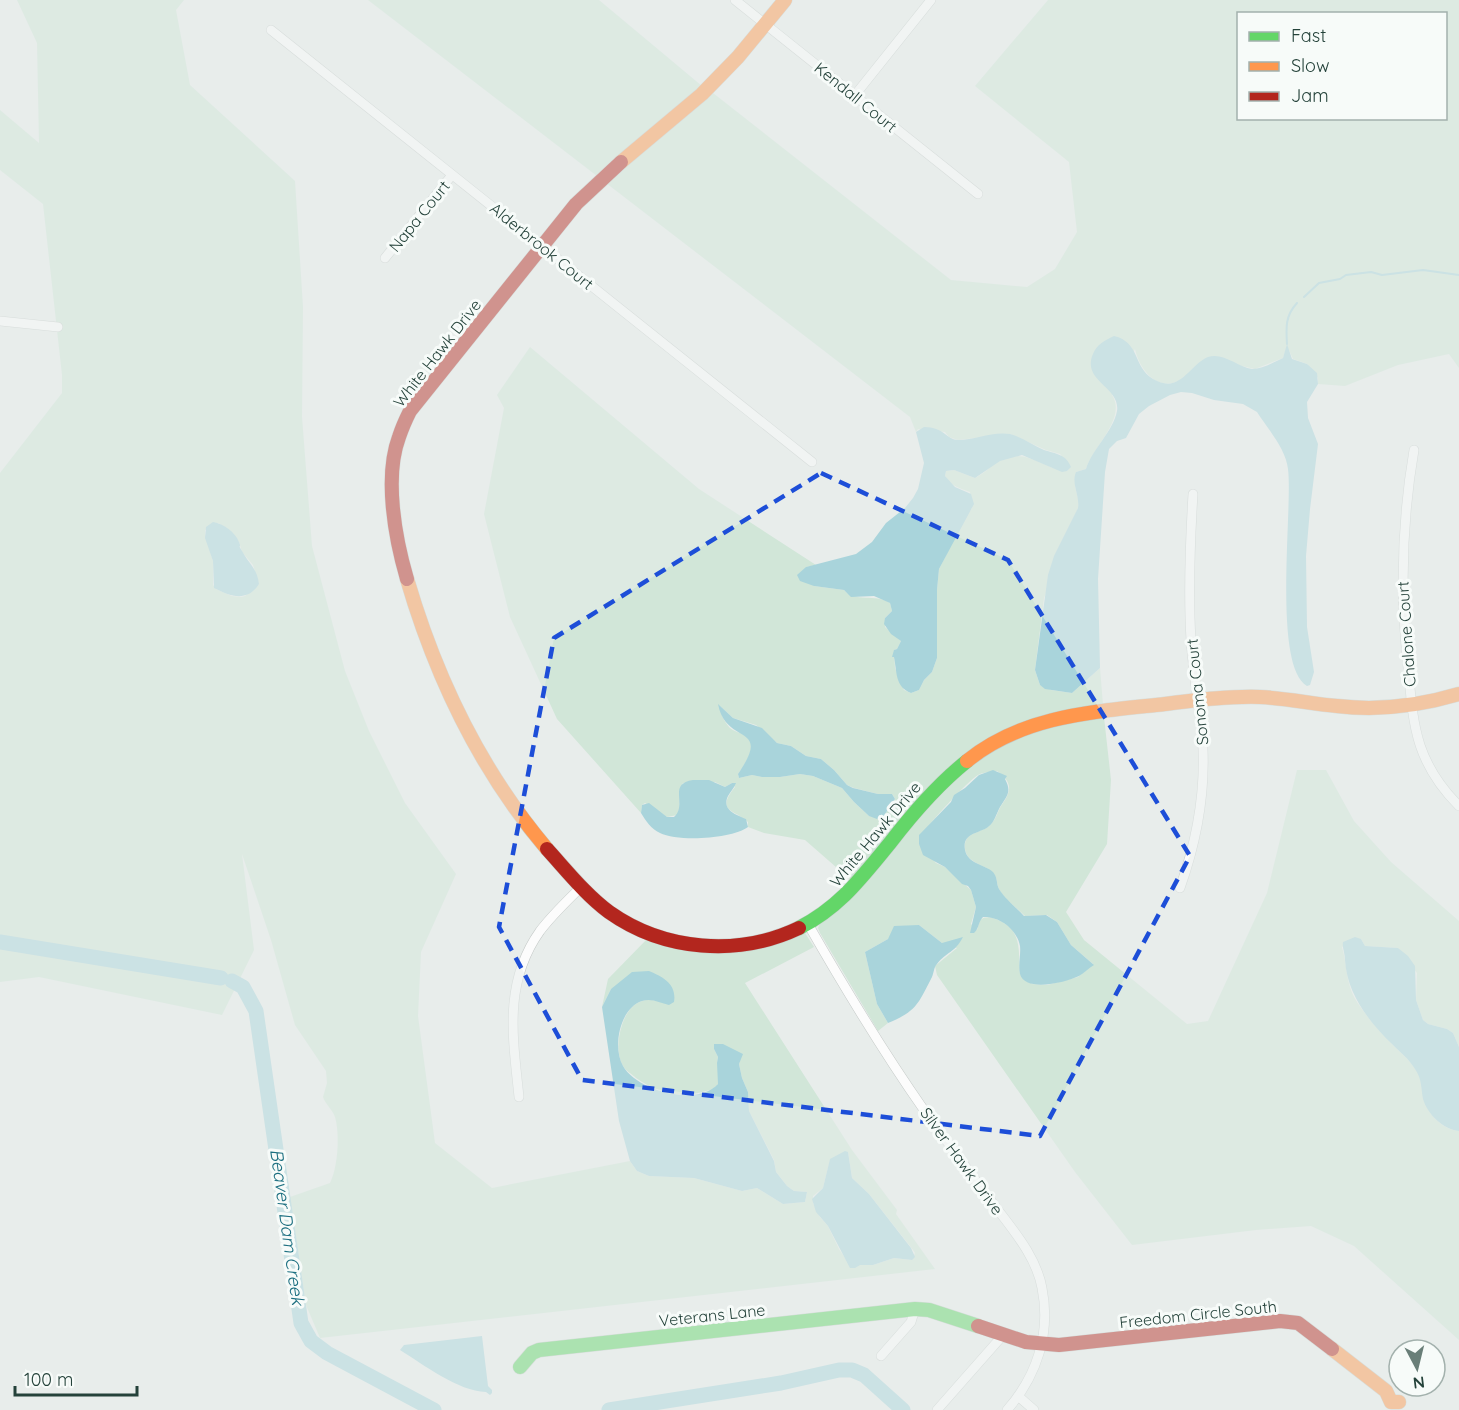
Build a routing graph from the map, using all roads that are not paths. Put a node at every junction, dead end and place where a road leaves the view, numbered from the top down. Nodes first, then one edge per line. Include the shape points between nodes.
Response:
1 (735, 0) edge
2 (785, 0) edge
3 (931, 0) edge
4 (765, 24) junction
5 (271, 30) dead end
6 (855, 95) junction
7 (452, 175) junction
8 (978, 194) dead end
9 (541, 246) junction
10 (386, 258) dead end
11 (0, 321) edge
12 (58, 327) dead end
13 (1414, 450) dead end
14 (812, 462) dead end
15 (1193, 494) dead end
16 (1459, 694) edge
17 (1197, 700) junction
18 (1412, 705) junction
19 (1459, 806) edge
20 (581, 887) junction
21 (1180, 888) dead end
22 (808, 924) junction
23 (519, 1097) dead end
24 (915, 1309) junction
25 (1004, 1334) junction
26 (1042, 1345) junction
27 (881, 1356) dead end
28 (520, 1366) dead end
29 (1018, 1396) junction
30 (1393, 1405) edge
31 (937, 1410) edge
32 (1007, 1410) edge
33 (1034, 1410) edge

1 - 4 street, Kendall Court
2 - 4 street, White Hawk Drive
3 - 6 street
4 - 6 street, Kendall Court
4 - 9 street, White Hawk Drive via 702,94 586,193
5 - 7 street, Alderbrook Court
6 - 8 street, Kendall Court
7 - 9 street, Alderbrook Court
7 - 10 street, Napa Court
9 - 14 street, Alderbrook Court
9 - 20 street, White Hawk Drive via 407,416 393,456 392,492 400,548 414,601 448,693 471,740 506,796
11 - 12 street
13 - 18 street, Chalone Court via 1402,569
15 - 17 street, Sonoma Court via 1189,606
16 - 18 street, White Hawk Drive
17 - 18 street, White Hawk Drive via 1245,697 1341,707
17 - 21 street, Sonoma Court via 1203,747 1202,792 1195,836
17 - 22 street, White Hawk Drive via 1067,716 998,740 946,777 853,888
18 - 19 street, Chalone Court via 1425,758
20 - 22 street, White Hawk Drive via 635,927 690,945 753,943
20 - 23 street via 540,931 520,972 512,1006
22 - 26 street, Silver Hawk Drive via 900,1075 1032,1260 1044,1299
24 - 25 street, Veterans Lane
24 - 27 street via 911,1322
24 - 28 street, Veterans Lane via 539,1350
25 - 26 street, Veterans Lane
25 - 31 street
26 - 29 street, Silver Hawk Drive
26 - 30 street, Freedom Circle South via 1289,1322 1314,1334 1386,1392
29 - 32 street, Silver Hawk Drive
29 - 33 street

